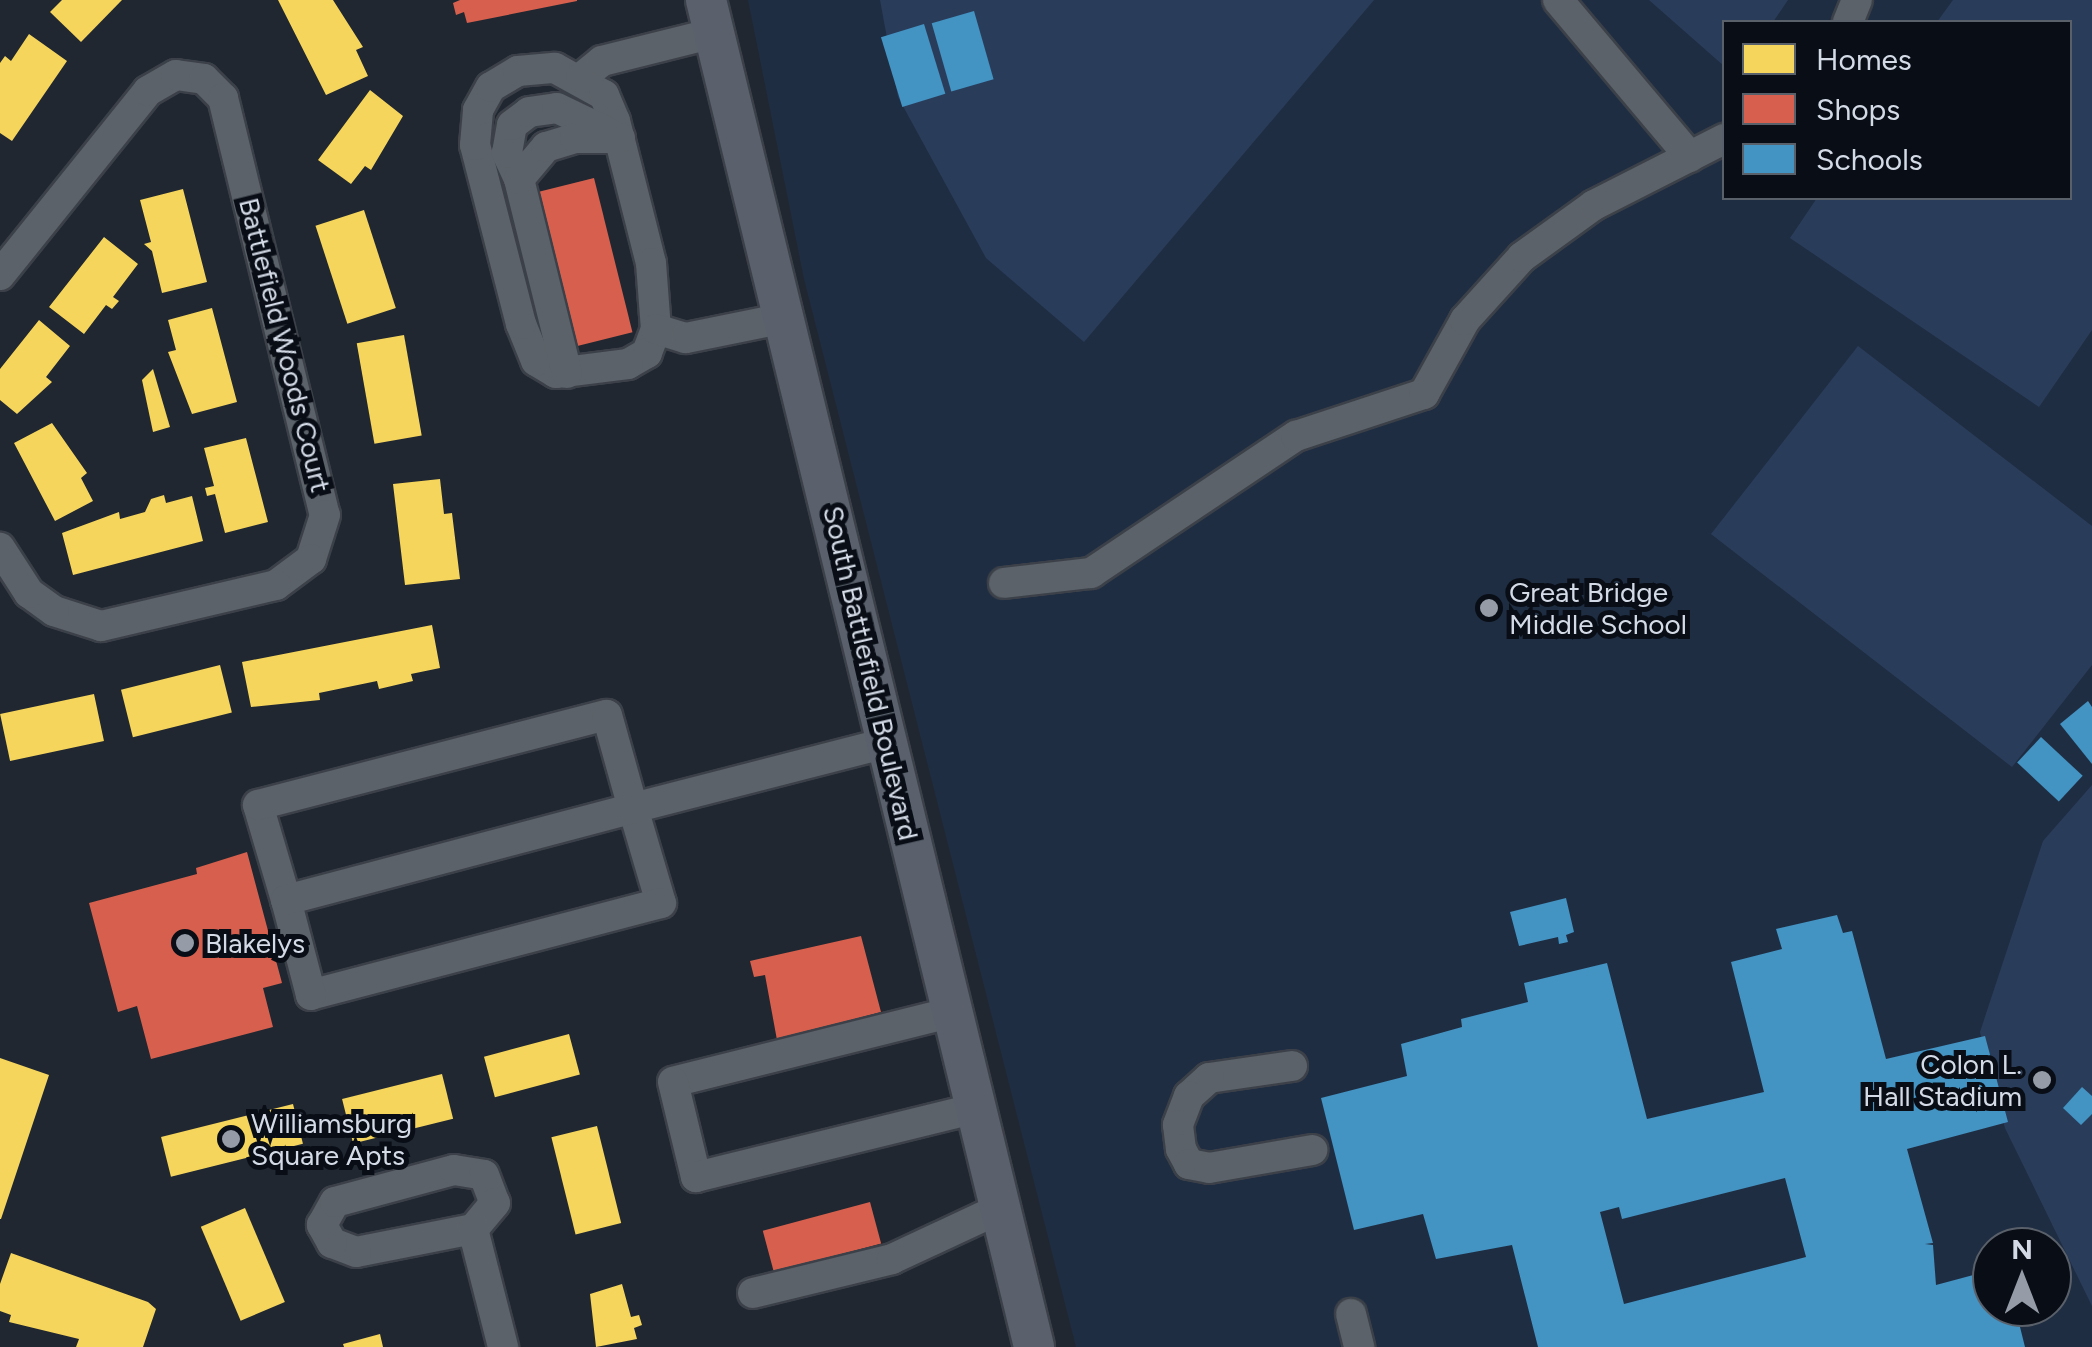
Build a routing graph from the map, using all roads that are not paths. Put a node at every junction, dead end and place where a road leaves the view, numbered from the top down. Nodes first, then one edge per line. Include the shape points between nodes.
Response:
1 (1558, 0) edge
2 (710, 16) edge
3 (581, 78) junction
4 (620, 138) junction
5 (1722, 140) edge
6 (1690, 157) junction
7 (0, 276) edge
8 (785, 318) junction
9 (656, 329) junction
10 (567, 372) junction
11 (0, 548) edge
12 (1004, 583) dead end
13 (887, 742) junction
14 (633, 808) junction
15 (286, 900) junction
16 (950, 1013) junction
17 (1292, 1066) dead end
18 (973, 1109) junction
19 (1312, 1150) dead end
20 (999, 1209) junction
21 (473, 1229) junction
22 (754, 1292) dead end
23 (1351, 1314) dead end
24 (503, 1347) edge
25 (1034, 1347) edge
26 (1359, 1347) edge

1 - 6 street
2 - 3 street via 602,61
2 - 8 main road, South Battlefield Boulevard
3 - 4 street via 604,95
3 - 10 street via 555,68 518,71 491,87 478,110 475,145 529,347 536,361
4 - 9 street via 651,263
4 - 10 street via 546,146 519,179
5 - 6 street
6 - 12 street via 1594,205 1522,257 1466,320 1424,394 1296,436 1090,573
7 - 11 street, Battlefield Woods Court via 148,91 176,75 204,79 223,98 326,515 311,559 276,585 101,626 54,611 30,593
8 - 9 street via 686,338
8 - 13 main road, South Battlefield Boulevard
9 - 10 street via 647,352 628,364
13 - 14 street
13 - 16 main road, South Battlefield Boulevard
14 - 15 street
14 - 15 street via 607,715 258,805
14 - 15 street via 661,902 642,908 311,994
16 - 18 main road, South Battlefield Boulevard
16 - 18 street via 672,1082 696,1177
17 - 19 street via 1209,1078 1189,1096 1178,1126 1181,1149 1189,1164 1208,1168
18 - 20 main road, South Battlefield Boulevard
20 - 22 street via 892,1259
20 - 25 main road, South Battlefield Boulevard
21 - 21 street via 495,1203 484,1174 454,1170 334,1202 322,1225 332,1243 356,1252
21 - 24 street
23 - 26 street

